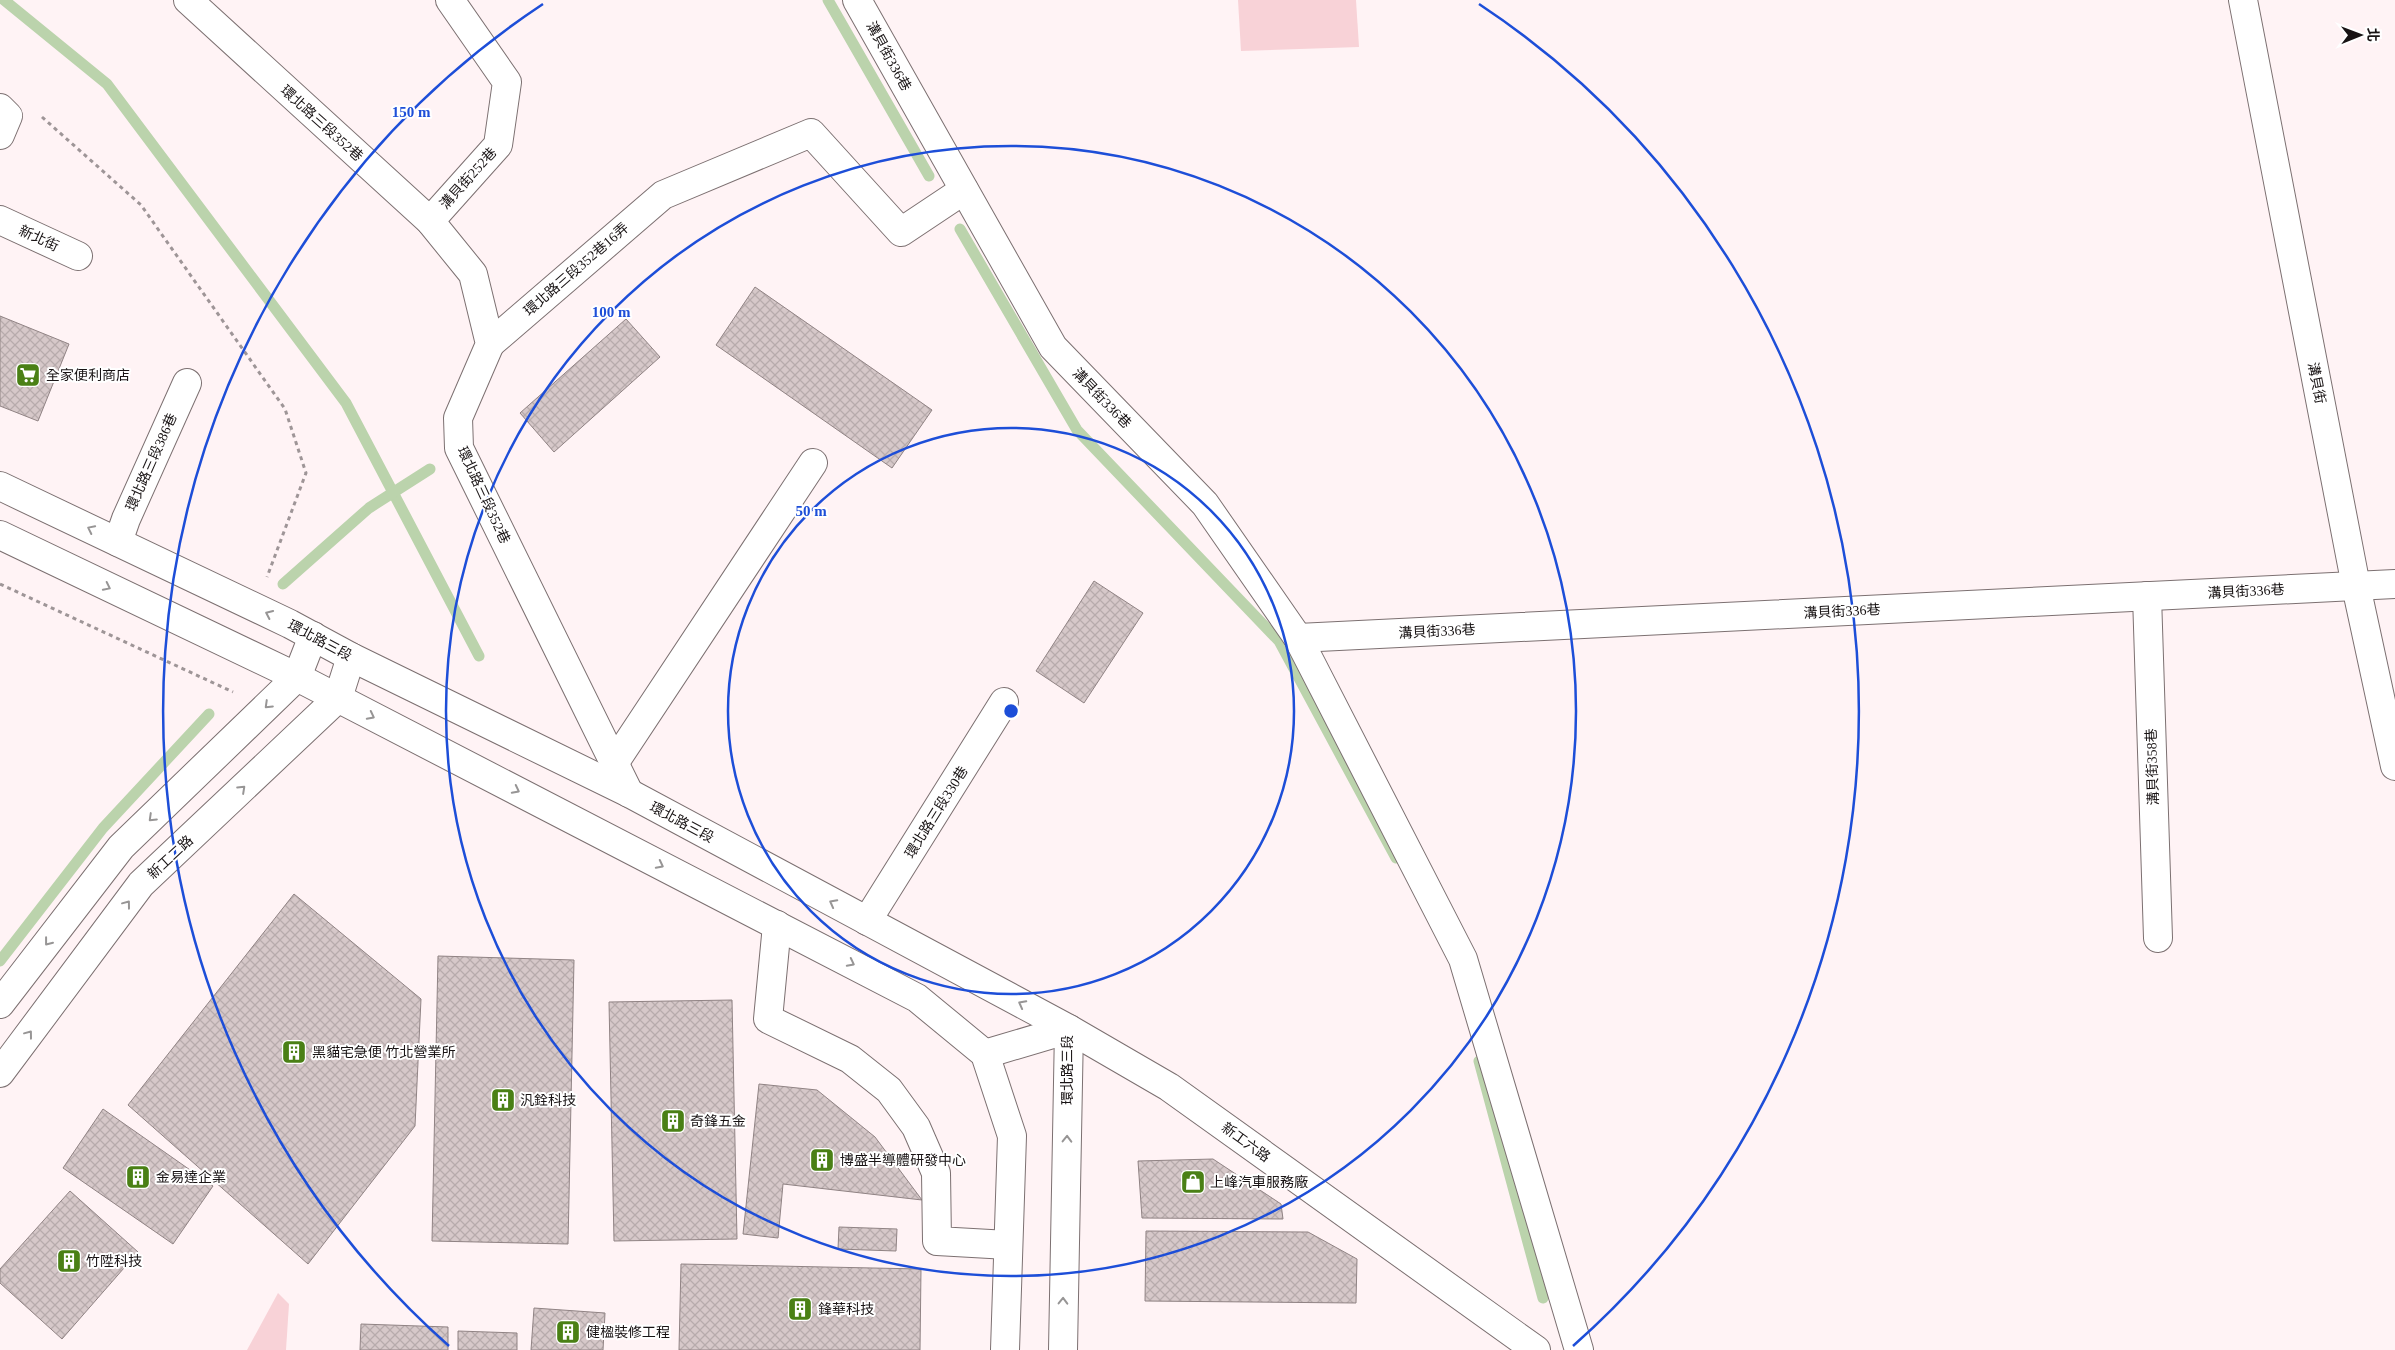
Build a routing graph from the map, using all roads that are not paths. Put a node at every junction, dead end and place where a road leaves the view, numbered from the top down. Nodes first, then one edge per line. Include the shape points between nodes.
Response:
1 (188, 0) edge
2 (450, 0) edge
3 (857, 0) edge
4 (2243, 0) edge
5 (0, 108) edge
6 (0, 135) edge
7 (964, 190) junction
8 (0, 220) edge
9 (430, 221) junction
10 (78, 256) dead end
11 (490, 344) junction
12 (187, 383) dead end
13 (813, 463) dead end
14 (0, 486) edge
15 (0, 535) edge
16 (118, 542) junction
17 (2395, 584) edge
18 (2356, 586) junction
19 (2147, 596) junction
20 (313, 636) junction
21 (1298, 638) junction
22 (351, 656) junction
23 (297, 678) junction
24 (338, 698) junction
25 (1004, 702) dead end
26 (614, 762) junction
27 (2395, 766) edge
28 (630, 793) junction
29 (866, 921) junction
30 (777, 925) junction
31 (2158, 938) dead end
32 (0, 1004) edge
33 (1069, 1029) junction
34 (985, 1054) junction
35 (0, 1073) edge
36 (1008, 1244) junction
37 (1005, 1350) edge
38 (1063, 1350) edge
39 (1536, 1350) edge
40 (1579, 1350) edge

1 - 9 street, 環北路三段352巷
2 - 9 street, 溝貝街252巷 via 507,82 498,145
3 - 7 street, 溝貝街336巷
4 - 18 street, 溝貝街
5 - 6 street via 8,116
7 - 11 street, 環北路三段352巷16弄 via 901,232 812,133 663,194
7 - 21 street, 溝貝街336巷 via 1052,347 1205,504
8 - 10 street, 新北街
9 - 11 street, 環北路三段352巷 via 473,274
11 - 26 street, 環北路三段352巷 via 458,418 459,448
12 - 16 street, 環北路三段386巷
13 - 26 street
16 -> 14 street, 環北路三段
15 -> 23 street
20 -> 16 street, 環北路三段
17 - 18 street, 溝貝街336巷
18 - 19 street, 溝貝街336巷
18 - 27 street, 溝貝街
19 - 21 street, 溝貝街336巷
19 - 31 street, 溝貝街358巷
20 - 22 street, 環北路三段
20 - 23 street
21 - 40 street via 1463,959
22 - 24 street, 新工二路
22 - 28 street, 環北路三段
23 - 24 street
23 -> 32 street via 121,847
24 -> 30 street
35 -> 24 street, 新工二路 via 141,884
25 - 29 street, 環北路三段330巷
26 - 28 street, 環北路三段352巷
29 -> 28 street, 環北路三段
33 -> 29 street, 環北路三段
30 -> 34 street via 917,998
30 - 36 street via 768,1019 850,1059 889,1090 916,1127 936,1173 937,1241
33 - 34 street
38 -> 33 street, 環北路三段
33 - 39 street, 新工六路 via 1169,1087
34 - 36 street via 1012,1136
36 - 37 street

